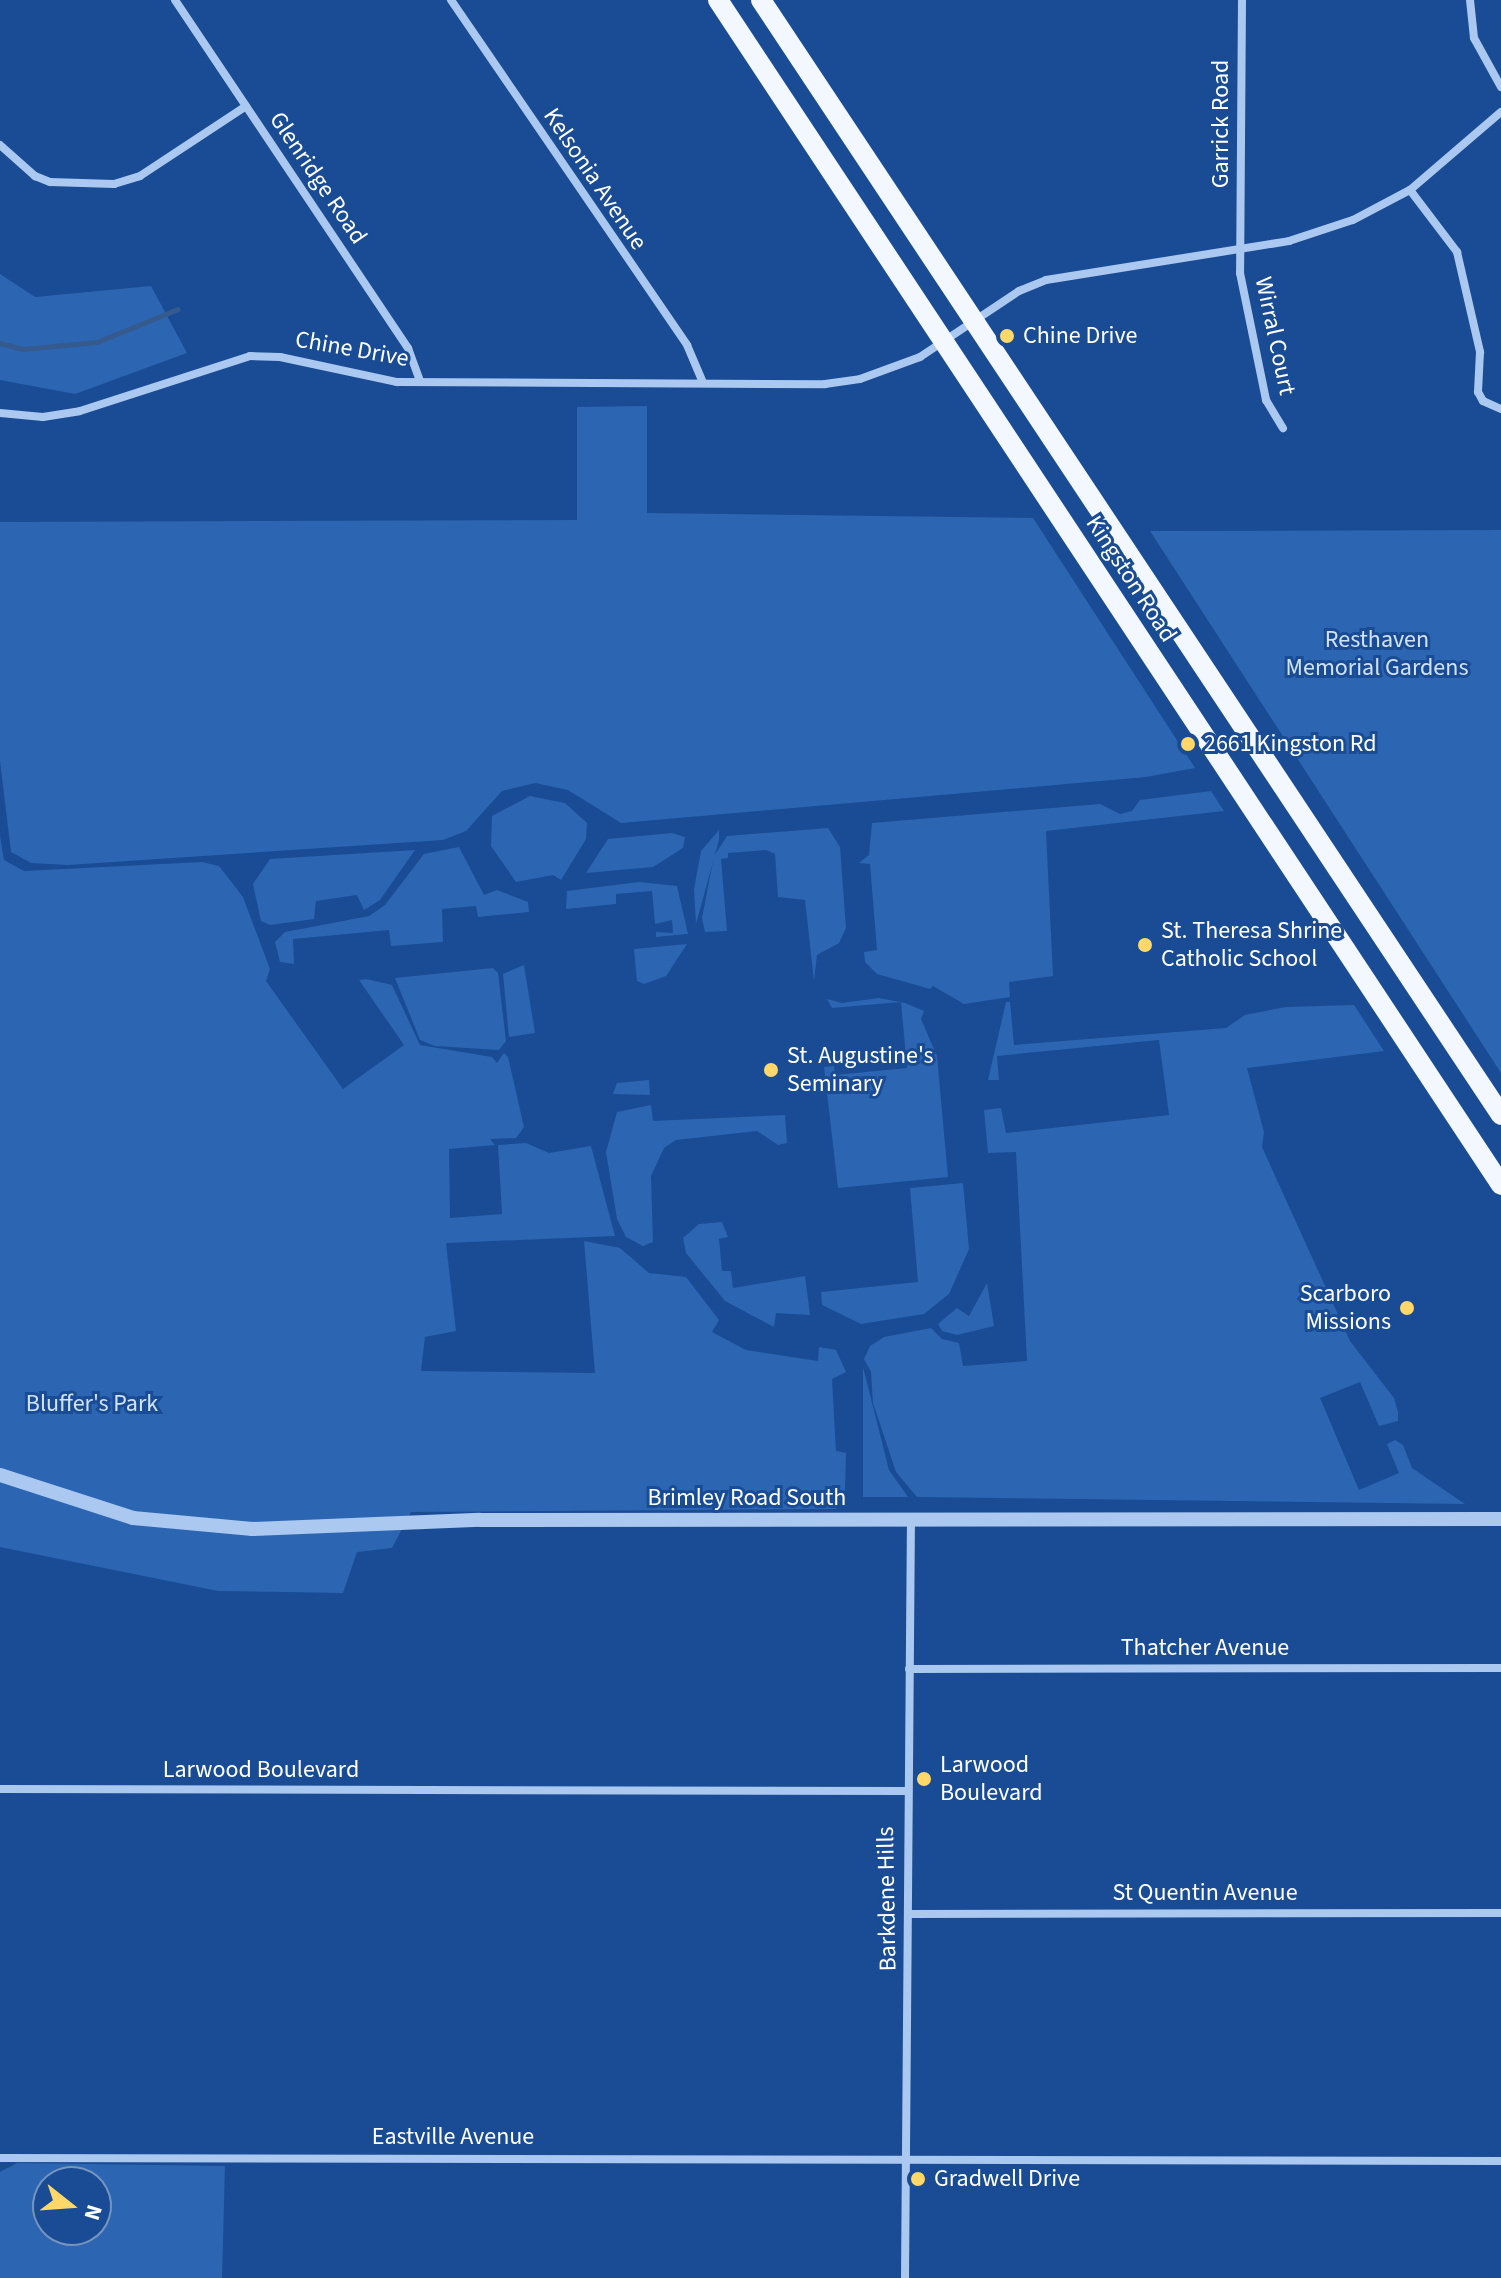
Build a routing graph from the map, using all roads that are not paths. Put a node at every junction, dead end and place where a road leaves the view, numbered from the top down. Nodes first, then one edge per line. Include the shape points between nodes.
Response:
1 (175, 0) edge
2 (451, 0) edge
3 (718, 0) edge
4 (761, 0) edge
5 (1242, 0) edge
6 (1470, 0) edge
7 (1501, 87) edge
8 (246, 106) junction
9 (1501, 112) edge
10 (0, 145) edge
11 (1410, 190) junction
12 (1241, 249) junction
13 (975, 322) junction
14 (943, 343) junction
15 (420, 381) junction
16 (702, 381) junction
17 (1501, 409) edge
18 (0, 413) edge
19 (1283, 428) dead end
20 (1501, 1115) edge
21 (1501, 1185) edge
22 (0, 1475) edge
23 (1501, 1519) edge
24 (911, 1520) junction
25 (1501, 1668) edge
26 (909, 1669) junction
27 (0, 1789) edge
28 (906, 1791) junction
29 (1501, 1913) edge
30 (908, 1914) junction
31 (0, 2158) edge
32 (907, 2159) junction
33 (1501, 2161) edge
34 (905, 2278) edge

1 - 8 street, Glenridge Road
2 - 16 street, Kelsonia Avenue via 687,345
3 - 14 main road, Kingston Road
4 - 13 main road, Kingston Road
5 - 12 street, Garrick Road
6 - 7 street via 1474,38
8 - 10 street via 140,176 114,184 50,182 35,176
8 - 15 street, Glenridge Road via 408,348
9 - 11 street, Chine Drive
11 - 12 street, Chine Drive via 1333,228
11 - 17 street via 1457,252 1480,352 1478,392 1483,401
12 - 13 street, Chine Drive via 1046,280 1019,291
12 - 19 street, Wirral Court via 1240,273 1266,400
13 - 14 street, Chine Drive
13 - 20 main road, Kingston Road
14 - 16 street, Chine Drive via 896,369 845,382
14 - 21 main road, Kingston Road
15 - 16 street, Chine Drive
15 - 18 street, Chine Drive via 369,378 280,357 250,356 80,411 43,417
22 - 24 street, Brimley Road South via 133,1518 252,1529 480,1520
23 - 24 street, Brimley Road South
24 - 26 street, Barkdene Hills
25 - 26 street, Thatcher Avenue
26 - 28 street, Barkdene Hills
27 - 28 street, Larwood Boulevard
28 - 30 street, Barkdene Hills
29 - 30 street, St Quentin Avenue
30 - 32 street, Barkdene Hills
31 - 32 street, Eastville Avenue
32 - 33 street
32 - 34 street, Barkdene Hills

